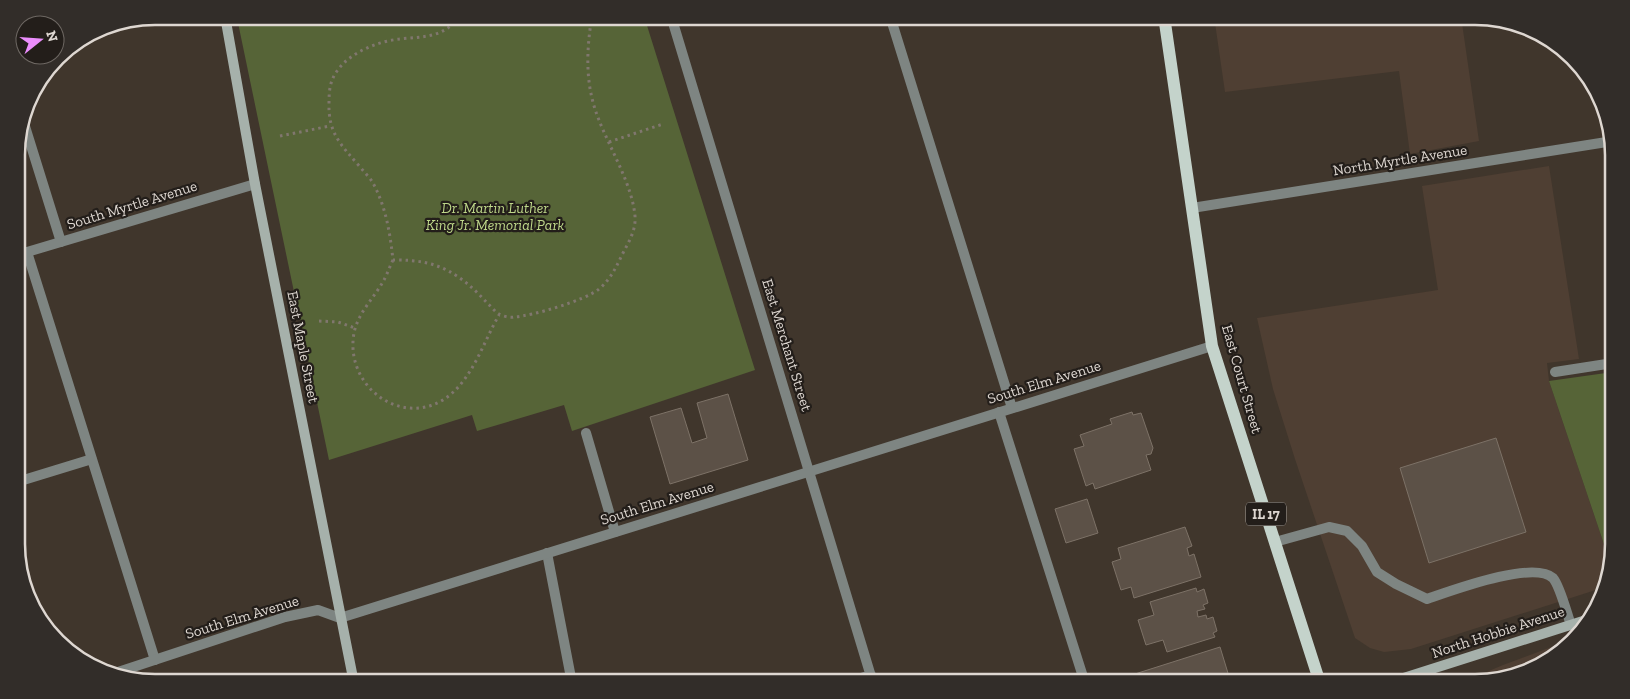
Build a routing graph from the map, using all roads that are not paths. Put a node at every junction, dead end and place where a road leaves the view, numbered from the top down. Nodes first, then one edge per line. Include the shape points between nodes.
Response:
1 (227, 25) edge
2 (674, 25) edge
3 (893, 25) edge
4 (1165, 25) edge
5 (27, 133) edge
6 (1604, 143) edge
7 (255, 184) junction
8 (1192, 208) junction
9 (61, 242) junction
10 (27, 252) joint
11 (1212, 346) junction
12 (1605, 365) edge
13 (1555, 372) dead end
14 (1012, 408) junction
15 (999, 412) junction
16 (586, 433) dead end
17 (92, 459) junction
18 (809, 472) junction
19 (25, 480) edge
20 (615, 532) junction
21 (1275, 542) junction
22 (547, 553) junction
23 (340, 618) junction
24 (1578, 622) edge
25 (1570, 625) junction
26 (155, 660) junction
27 (123, 670) edge
28 (352, 674) edge
29 (570, 674) edge
30 (870, 674) edge
31 (1082, 674) edge
32 (1317, 674) edge
33 (1416, 674) edge

1 - 7 main road, East Maple Street
2 - 18 street, East Merchant Street
3 - 14 street
4 - 8 main road, East Court Street / IL 17
5 - 9 street
6 - 8 street, North Myrtle Avenue
7 - 9 street, South Myrtle Avenue
7 - 23 main road, East Maple Street
8 - 11 main road, East Court Street / IL 17
9 - 10 street, South Myrtle Avenue
10 - 17 street
11 - 14 street, South Elm Avenue
11 - 21 main road, East Court Street / IL 17
12 - 13 street
14 - 15 street, South Elm Avenue
15 - 18 street, South Elm Avenue
15 - 31 street
16 - 20 street
17 - 19 street
17 - 26 street
18 - 20 street, South Elm Avenue
18 - 30 street, East Merchant Street
20 - 22 street, South Elm Avenue
21 - 25 street via 1329,528 1347,531 1362,546 1377,572 1427,599 1508,575 1539,572 1553,578
21 - 32 main road, East Court Street / IL 17
22 - 23 street, South Elm Avenue
22 - 29 street
23 - 26 street, South Elm Avenue via 318,610 285,617
23 - 28 main road, East Maple Street
24 - 25 main road, North Hobbie Avenue
25 - 33 main road, North Hobbie Avenue
26 - 27 street, South Elm Avenue

